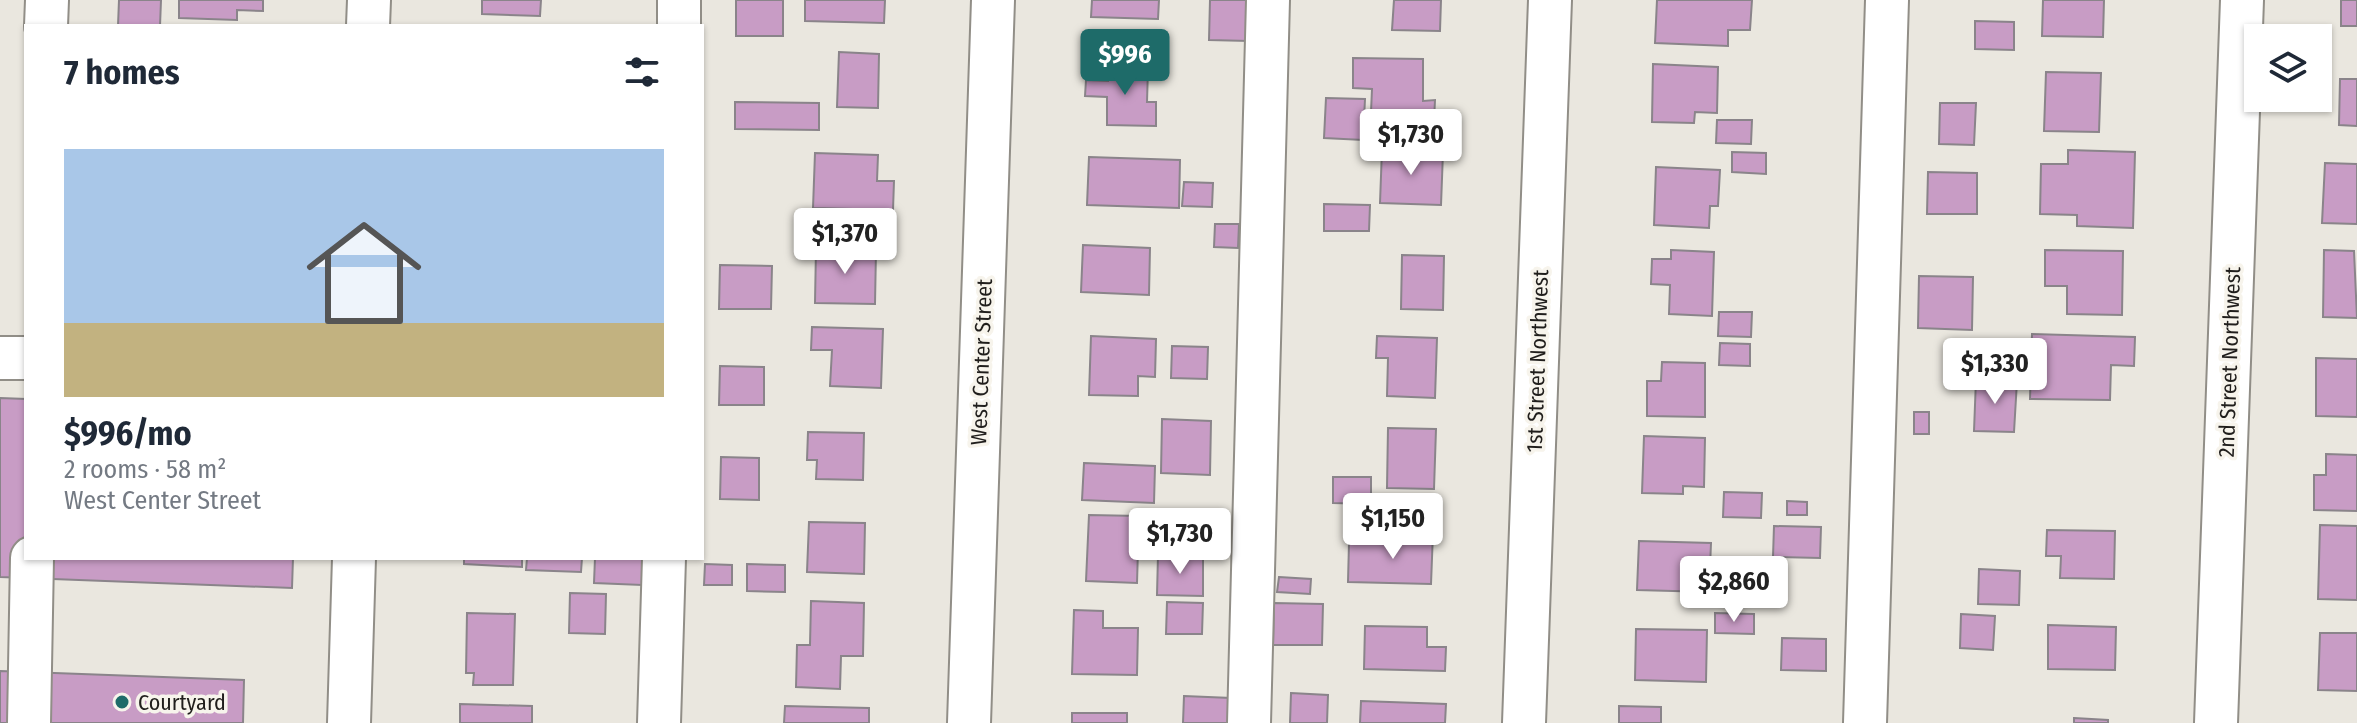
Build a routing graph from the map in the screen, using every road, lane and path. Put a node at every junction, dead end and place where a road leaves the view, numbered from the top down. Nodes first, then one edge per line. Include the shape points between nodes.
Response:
1 (47, 0) edge
2 (369, 0) edge
3 (679, 0) edge
4 (993, 0) edge
5 (1268, 0) edge
6 (1550, 0) edge
7 (1887, 0) edge
8 (2242, 0) edge
9 (46, 24) edge
10 (368, 24) edge
11 (679, 24) edge
12 (0, 358) edge
13 (24, 358) edge
14 (32, 560) edge
15 (354, 560) edge
16 (664, 560) edge
17 (29, 723) edge
18 (349, 723) edge
19 (659, 723) edge
20 (969, 723) edge
21 (1249, 723) edge
22 (1524, 723) edge
23 (1865, 723) edge
24 (2216, 723) edge

1 - 9 street
2 - 10 street
3 - 11 street
4 - 20 street, West Center Street
5 - 21 street
6 - 22 street, 1st Street Northwest
7 - 23 street
8 - 24 street, 2nd Street Northwest
12 - 13 street
14 - 17 street
15 - 18 street
16 - 19 street

